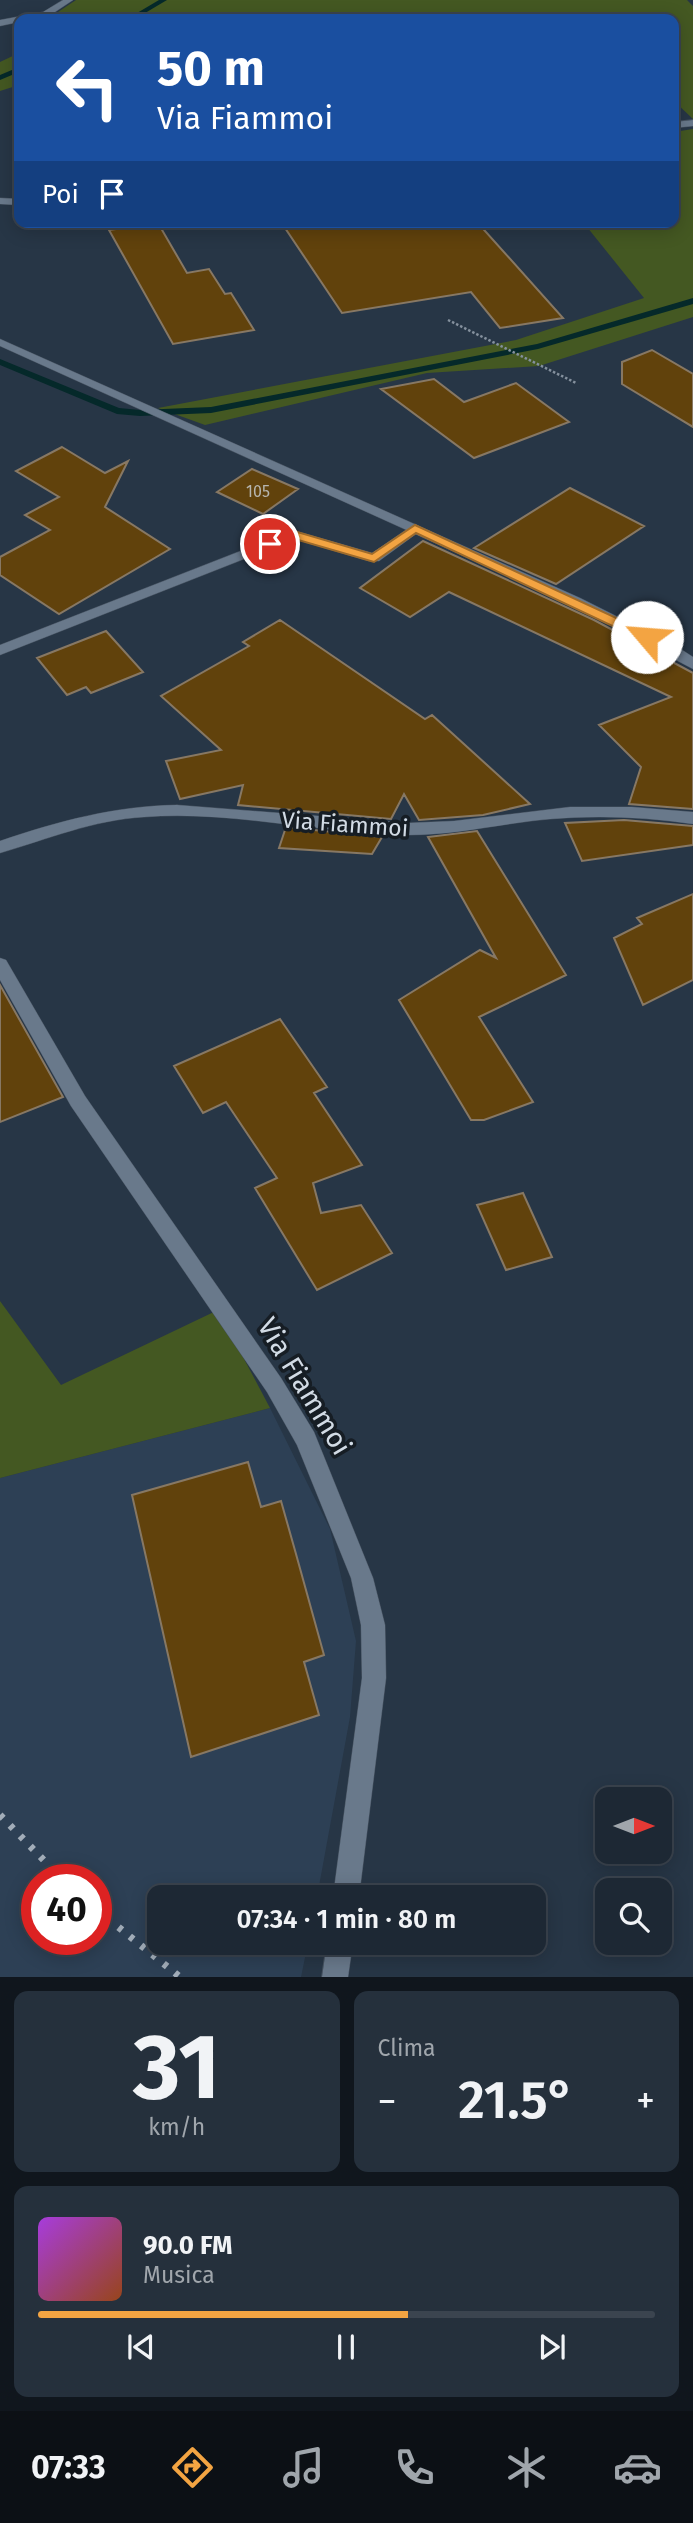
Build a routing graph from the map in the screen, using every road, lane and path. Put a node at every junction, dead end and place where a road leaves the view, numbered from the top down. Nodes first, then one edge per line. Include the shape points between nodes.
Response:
1 (69, 0) edge
2 (46, 14) edge
3 (448, 320) dead end
4 (0, 342) edge
5 (576, 383) dead end
6 (415, 528) junction
7 (0, 650) edge
8 (693, 664) edge
9 (693, 818) edge
10 (0, 847) edge
11 (0, 965) edge
12 (348, 1885) edge
13 (338, 1955) edge
14 (335, 1977) edge

1 - 2 street
3 - 5 path
4 - 6 street
6 - 7 street via 374,558 294,535
6 - 8 street via 575,601
9 - 10 street, Via Fiammoi via 611,811 407,830 181,810 143,811 60,827
11 - 12 street, Via Fiammoi via 78,1101 274,1385 306,1439 358,1566 373,1625 374,1678
13 - 14 street

